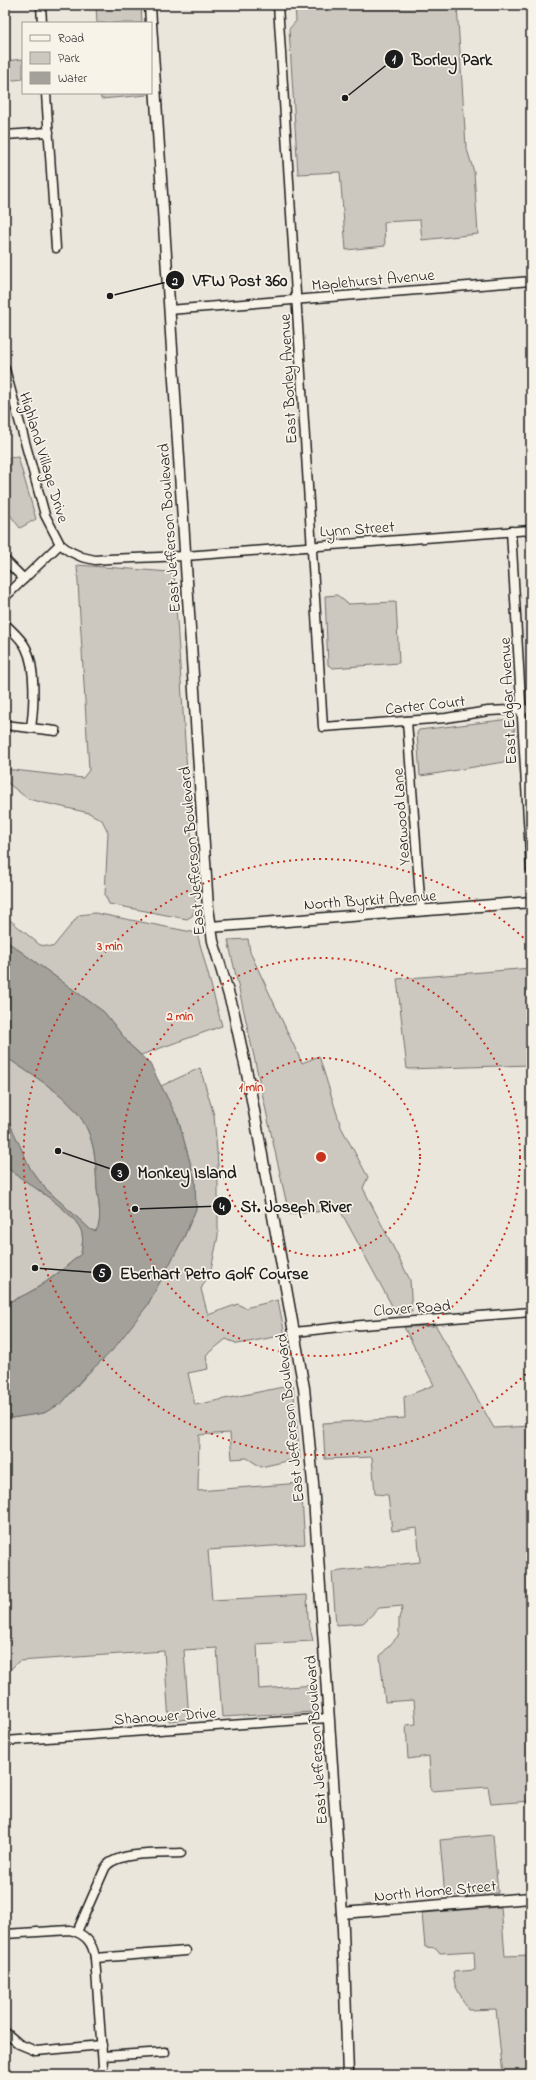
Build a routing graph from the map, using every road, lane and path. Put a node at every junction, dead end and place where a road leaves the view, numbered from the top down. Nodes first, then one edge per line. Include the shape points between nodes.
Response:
1 (41, 5) edge
2 (150, 5) edge
3 (278, 5) edge
4 (42, 22) edge
5 (151, 22) edge
6 (152, 39) edge
7 (46, 94) edge
8 (49, 132) junction
9 (5, 135) edge
10 (56, 248) dead end
11 (531, 281) edge
12 (296, 300) junction
13 (169, 310) junction
14 (5, 369) edge
15 (531, 530) edge
16 (511, 531) junction
17 (60, 544) junction
18 (312, 545) junction
19 (184, 556) junction
20 (5, 560) edge
21 (24, 579) junction
22 (5, 598) edge
23 (5, 624) edge
24 (522, 709) junction
25 (531, 709) edge
26 (406, 721) junction
27 (5, 725) edge
28 (322, 727) joint
29 (31, 728) junction
30 (56, 731) dead end
31 (531, 870) edge
32 (531, 902) edge
33 (421, 911) junction
34 (210, 927) junction
35 (531, 1312) edge
36 (295, 1332) junction
37 (328, 1718) junction
38 (5, 1741) edge
39 (181, 1853) dead end
40 (531, 1898) edge
41 (342, 1913) junction
42 (77, 1932) junction
43 (5, 1934) edge
44 (186, 1952) dead end
45 (95, 1958) junction
46 (5, 2032) edge
47 (102, 2045) junction
48 (165, 2052) dead end
49 (103, 2056) junction
50 (102, 2075) edge
51 (348, 2075) edge

1 - 4 street
2 - 5 street, East Jefferson Boulevard
3 - 12 street, East Borley Avenue
6 - 13 street, East Jefferson Boulevard
7 - 8 street
8 - 9 street
8 - 10 street
11 - 12 street, Maplehurst Avenue
12 - 13 street, Maplehurst Avenue
12 - 18 street, East Borley Avenue
13 - 19 street, East Jefferson Boulevard
14 - 17 street, Highland Village Drive via 44,515
15 - 16 street, Lynn Street
16 - 18 street, Lynn Street
16 - 24 street, East Edgar Avenue
17 - 19 street, Highland Village Drive via 76,554 95,560
17 - 21 street
18 - 19 street, Lynn Street
18 - 28 street, East Borley Avenue
19 - 34 street, East Jefferson Boulevard
20 - 21 street
21 - 22 street
23 - 29 street via 20,638 29,655 33,712
24 - 25 street, Carter Court
24 - 26 street, Carter Court
24 - 31 street, East Edgar Avenue
26 - 28 street, Carter Court
26 - 33 street, Yearwood Lane
27 - 29 street
29 - 30 street
32 - 33 street, North Byrkit Avenue
33 - 34 street, North Byrkit Avenue
34 - 36 street, East Jefferson Boulevard via 233,1009 249,1082
35 - 36 street, Clover Road
36 - 37 street, East Jefferson Boulevard via 309,1433
37 - 38 street, Shanower Drive
37 - 41 street, East Jefferson Boulevard
39 - 42 street via 117,1858 111,1861 105,1868
40 - 41 street, North Home Street
41 - 51 street, East Jefferson Boulevard
42 - 43 street via 70,1930
42 - 45 street via 93,1946
44 - 45 street
45 - 47 street
46 - 47 street via 19,2044 36,2051
47 - 49 street
48 - 49 street
49 - 50 street

